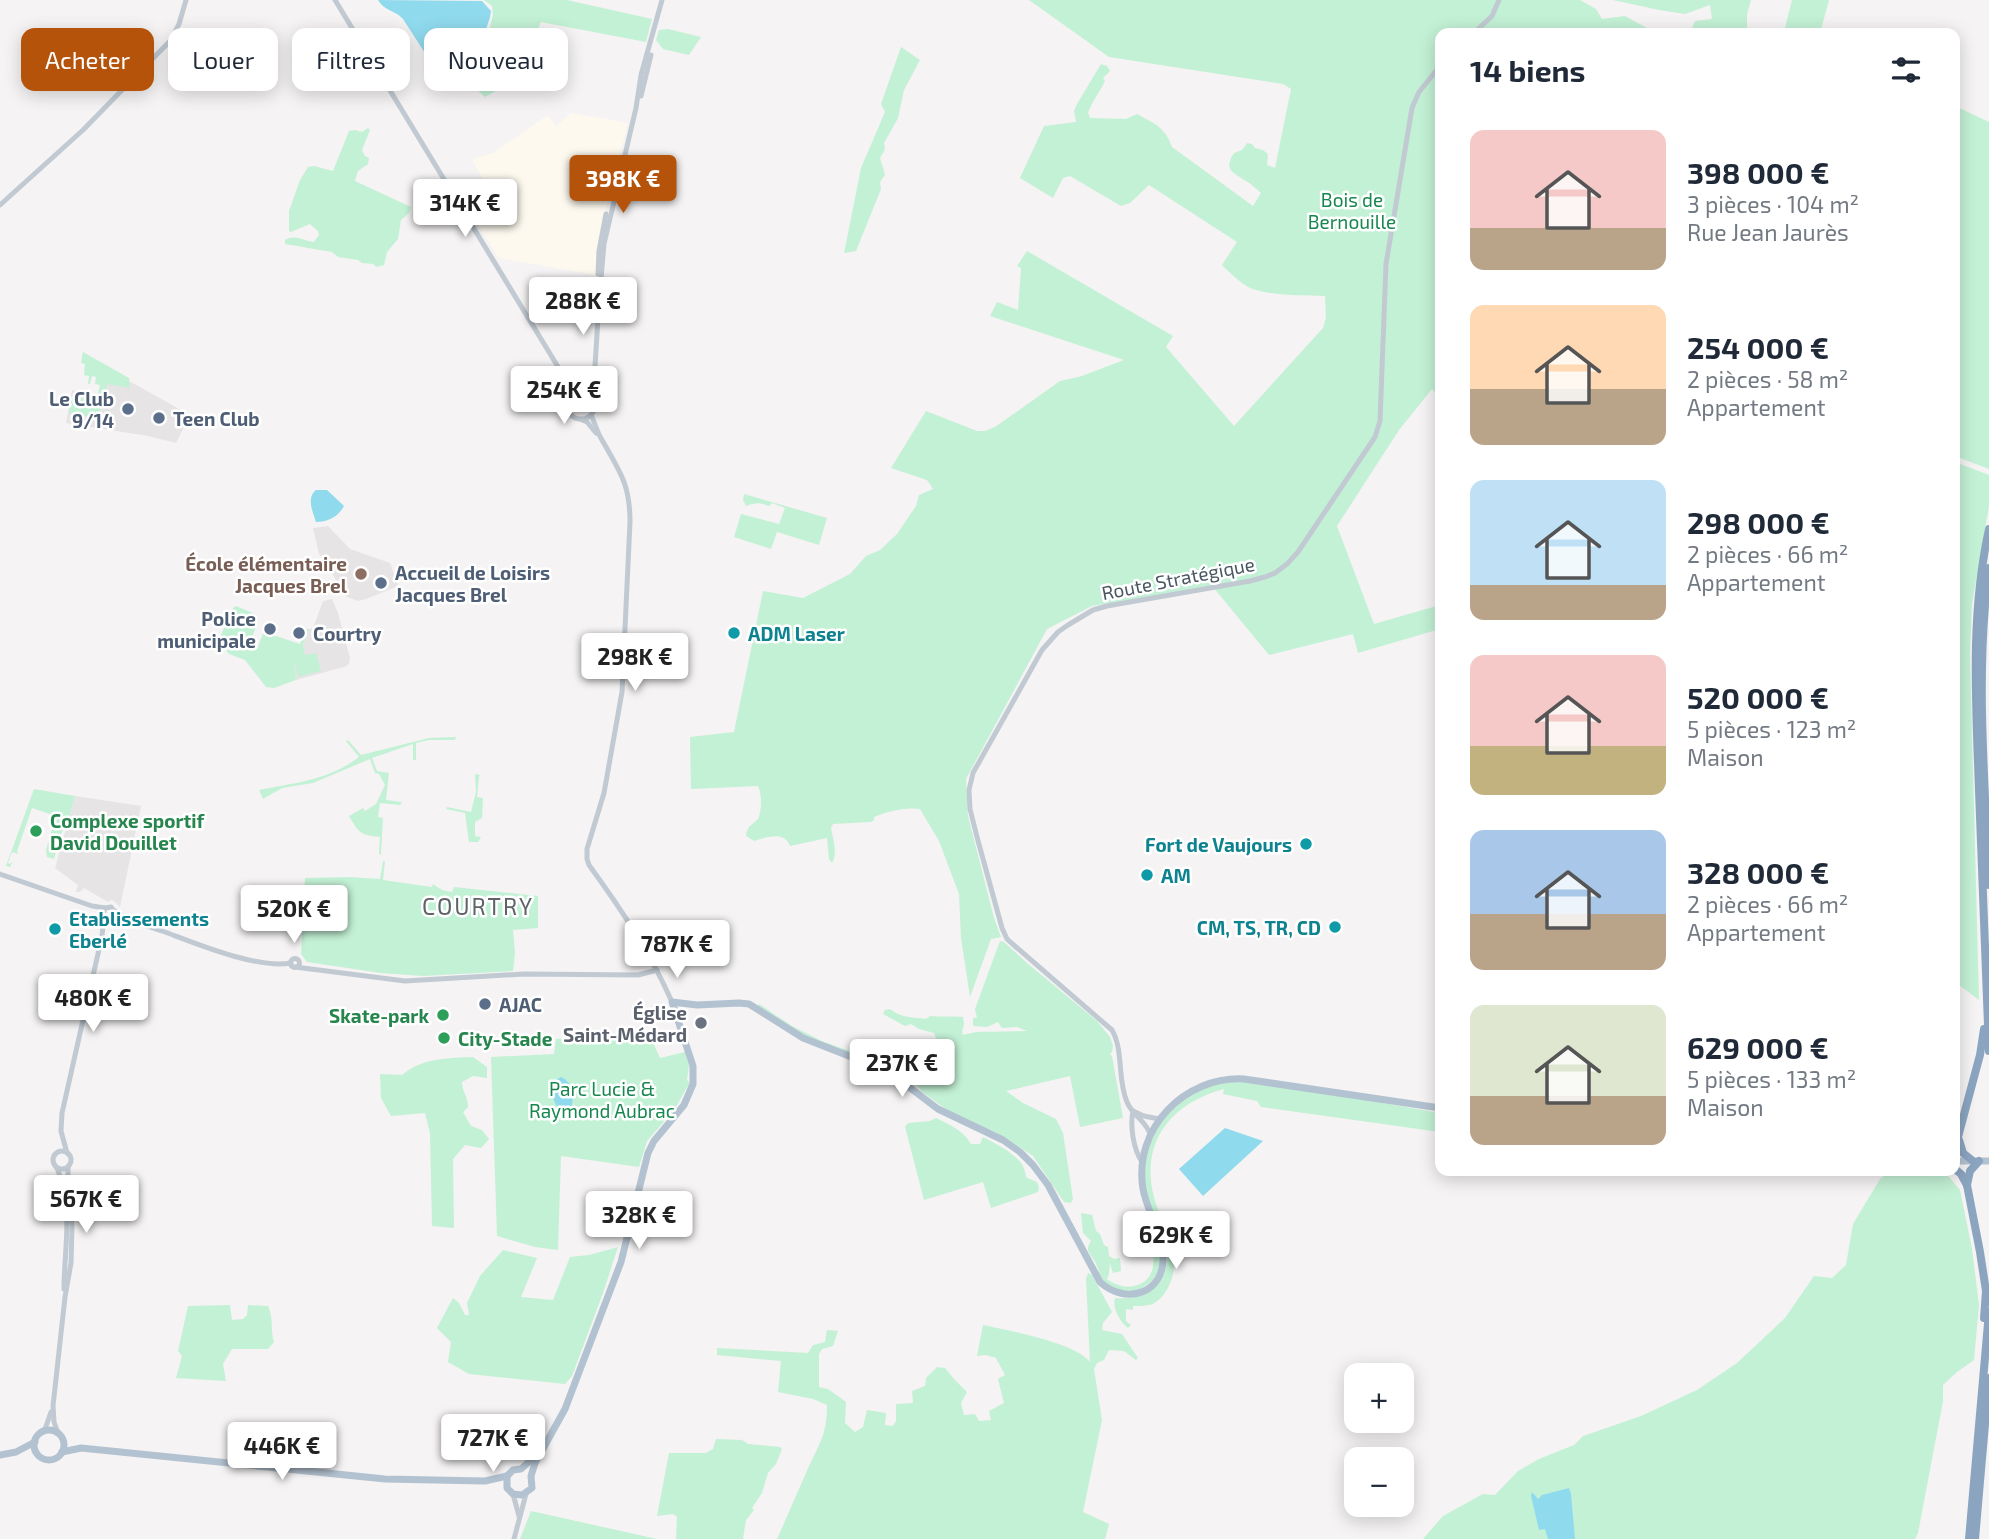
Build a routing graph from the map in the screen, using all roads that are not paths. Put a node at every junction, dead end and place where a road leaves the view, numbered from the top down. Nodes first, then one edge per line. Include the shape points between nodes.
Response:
1 (186, 0) edge
2 (335, 0) edge
3 (662, 0) edge
4 (1499, 0) edge
5 (1479, 28) edge
6 (1435, 72) edge
7 (0, 205) edge
8 (593, 375) junction
9 (566, 380) junction
10 (580, 391) junction
11 (570, 397) junction
12 (593, 398) junction
13 (592, 415) junction
14 (580, 419) junction
15 (601, 439) junction
16 (1989, 529) edge
17 (1989, 568) edge
18 (0, 874) edge
19 (1989, 885) edge
20 (108, 914) junction
21 (657, 970) junction
22 (672, 1002) junction
23 (697, 1005) junction
24 (676, 1011) junction
25 (1985, 1014) edge
26 (1989, 1051) edge
27 (1435, 1107) edge
28 (1133, 1111) junction
29 (1141, 1120) junction
30 (1158, 1121) junction
31 (61, 1131) junction
32 (1150, 1133) junction
33 (1960, 1133) edge
34 (1960, 1141) edge
35 (57, 1153) junction
36 (67, 1153) junction
37 (1142, 1161) junction
38 (1960, 1161) edge
39 (1976, 1161) junction
40 (1989, 1161) edge
41 (68, 1167) junction
42 (57, 1168) junction
43 (1960, 1173) edge
44 (1967, 1185) junction
45 (65, 1297) junction
46 (1989, 1312) edge
47 (1987, 1331) edge
48 (1989, 1378) edge
49 (53, 1406) junction
50 (44, 1432) junction
51 (60, 1437) junction
52 (35, 1442) junction
53 (81, 1448) junction
54 (541, 1451) junction
55 (16, 1452) junction
56 (62, 1452) junction
57 (38, 1454) junction
58 (0, 1455) edge
59 (521, 1469) junction
60 (507, 1476) junction
61 (531, 1476) junction
62 (485, 1482) junction
63 (510, 1491) junction
64 (526, 1494) junction
65 (519, 1519) junction
66 (514, 1539) edge
67 (1969, 1539) edge
68 (1975, 1539) edge

1 - 7 street via 171,40 83,130
2 - 9 street
3 - 8 street via 599,251
4 - 5 street
6 - 28 street, Route Stratégique via 1412,108 1385,264 1380,421 1375,437 1298,552 1275,572 1250,581 1107,606 1058,632 1042,650 973,773 970,808 1004,934 1112,1030 1125,1097
8 - 10 street
8 - 12 street
9 - 10 street
9 - 11 street
10 - 11 street
10 - 12 street
11 - 14 street via 568,410
12 - 13 street
13 - 14 street
13 - 15 street
14 - 15 street
15 - 21 street via 626,484 629,522 622,692 604,793 586,856
16 - 25 highway via 1975,659
17 - 19 highway via 1982,685
18 - 20 street
20 - 21 street via 230,954 405,981 524,974 638,975
20 - 31 street
21 - 22 street
22 - 23 main road
22 - 24 main road
23 - 24 main road
23 - 37 main road via 751,1005 811,1042 882,1069 938,1109 1003,1140 1032,1165 1056,1198 1100,1282 1120,1294 1148,1289 1157,1280 1164,1257 1144,1195
24 - 54 main road via 693,1066 693,1084 684,1105 648,1153 621,1262 565,1409
25 - 26 highway
25 - 33 highway
27 - 30 main road via 1231,1079 1192,1090
28 - 29 street, Route Stratégique
28 - 30 street
28 - 37 street via 1131,1120
29 - 30 street
29 - 32 street, Route Stratégique
30 - 32 main road
31 - 35 street
31 - 36 street
32 - 37 main road
34 - 39 highway via 1963,1153
35 - 36 street
35 - 42 street via 53,1161
36 - 41 street
38 - 39 main road
39 - 40 main road
39 - 44 highway
41 - 42 street
41 - 45 street via 73,1237
42 - 45 street via 67,1224
43 - 44 highway
44 - 47 highway via 1985,1283
45 - 49 street
46 - 47 highway
47 - 67 highway
48 - 68 highway
49 - 50 street
49 - 51 street
50 - 51 main road
50 - 52 main road
51 - 53 main road
51 - 56 main road
52 - 55 main road
52 - 57 main road
53 - 56 main road
53 - 62 main road via 385,1479
54 - 59 main road
54 - 61 main road
55 - 57 main road
55 - 58 main road
56 - 57 main road via 50,1460
59 - 60 main road
59 - 61 main road
60 - 62 main road
60 - 63 main road
61 - 64 main road via 532,1488
62 - 63 main road
63 - 64 main road
63 - 65 street
64 - 65 street
65 - 66 street

